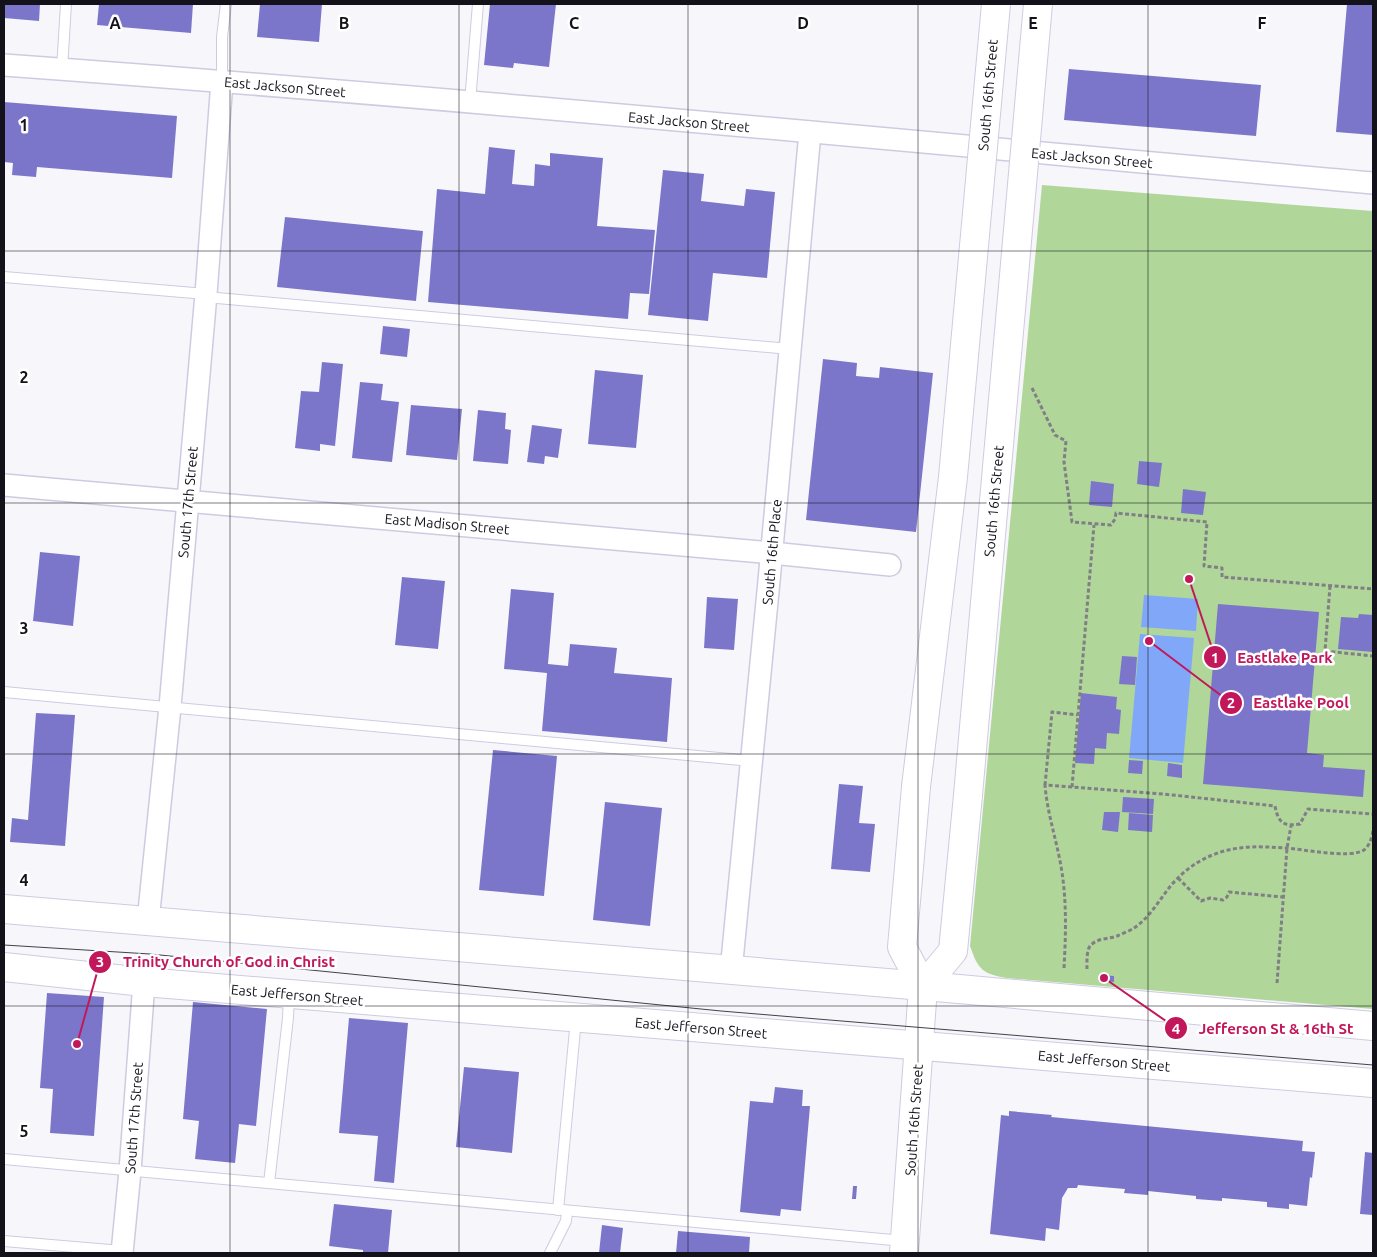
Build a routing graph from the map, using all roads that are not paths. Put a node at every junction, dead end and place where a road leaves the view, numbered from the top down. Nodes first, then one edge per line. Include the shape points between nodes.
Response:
1 (66, 4) edge
2 (226, 4) edge
3 (478, 4) edge
4 (996, 4) edge
5 (1038, 4) edge
6 (4, 65) edge
7 (62, 69) junction
8 (222, 81) junction
9 (470, 102) junction
10 (810, 132) junction
11 (1373, 183) edge
12 (4, 277) edge
13 (206, 295) junction
14 (790, 348) junction
15 (4, 485) edge
16 (188, 500) junction
17 (772, 553) junction
18 (890, 565) dead end
19 (4, 692) edge
20 (170, 707) junction
21 (752, 761) junction
22 (4, 909) edge
23 (148, 922) junction
24 (12, 966) edge
25 (731, 971) junction
26 (144, 982) junction
27 (923, 987) junction
28 (289, 994) junction
29 (576, 1018) junction
30 (1321, 1022) junction
31 (1373, 1026) edge
32 (1373, 1036) edge
33 (920, 1045) junction
34 (1373, 1083) edge
35 (4, 1159) edge
36 (130, 1171) junction
37 (269, 1183) junction
38 (562, 1210) junction
39 (4, 1241) edge
40 (904, 1247) edge
41 (122, 1252) edge
42 (550, 1253) edge

1 - 7 lane
2 - 8 lane
3 - 9 lane
4 - 27 main road, South 16th Street, bridge via 952,477 916,787 902,947
5 - 27 main road, South 16th Street, bridge via 953,951
6 - 7 street, East Jackson Street
7 - 8 street, East Jackson Street
8 - 9 street, East Jackson Street
8 - 13 street, South 17th Street
9 - 10 street, East Jackson Street
10 - 11 street, East Jackson Street
10 - 14 street, South 16th Place
12 - 13 lane
13 - 14 lane
13 - 16 street, South 17th Street
14 - 17 street, South 16th Place
15 - 16 street, East Madison Street
16 - 17 street, East Madison Street
16 - 20 street, South 17th Street
17 - 18 street, East Madison Street
17 - 21 street, South 16th Place
19 - 20 lane
20 - 21 lane
20 - 23 street, South 17th Street
21 - 25 street, South 16th Place
22 - 23 main road
23 - 25 main road
24 - 26 main road, East Jefferson Street
25 - 27 main road
26 - 28 main road, East Jefferson Street
26 - 36 street, South 17th Street
27 - 30 main road
27 - 33 main road, South 16th Street
28 - 29 main road, East Jefferson Street
28 - 37 lane
29 - 33 main road, East Jefferson Street
29 - 38 lane
30 - 31 main road
30 - 32 main road
33 - 34 main road, East Jefferson Street
33 - 40 main road, South 16th Street
35 - 36 lane
36 - 37 lane
36 - 41 street, South 17th Street
37 - 38 lane
38 - 40 lane
38 - 42 lane via 566,1221
39 - 41 lane

